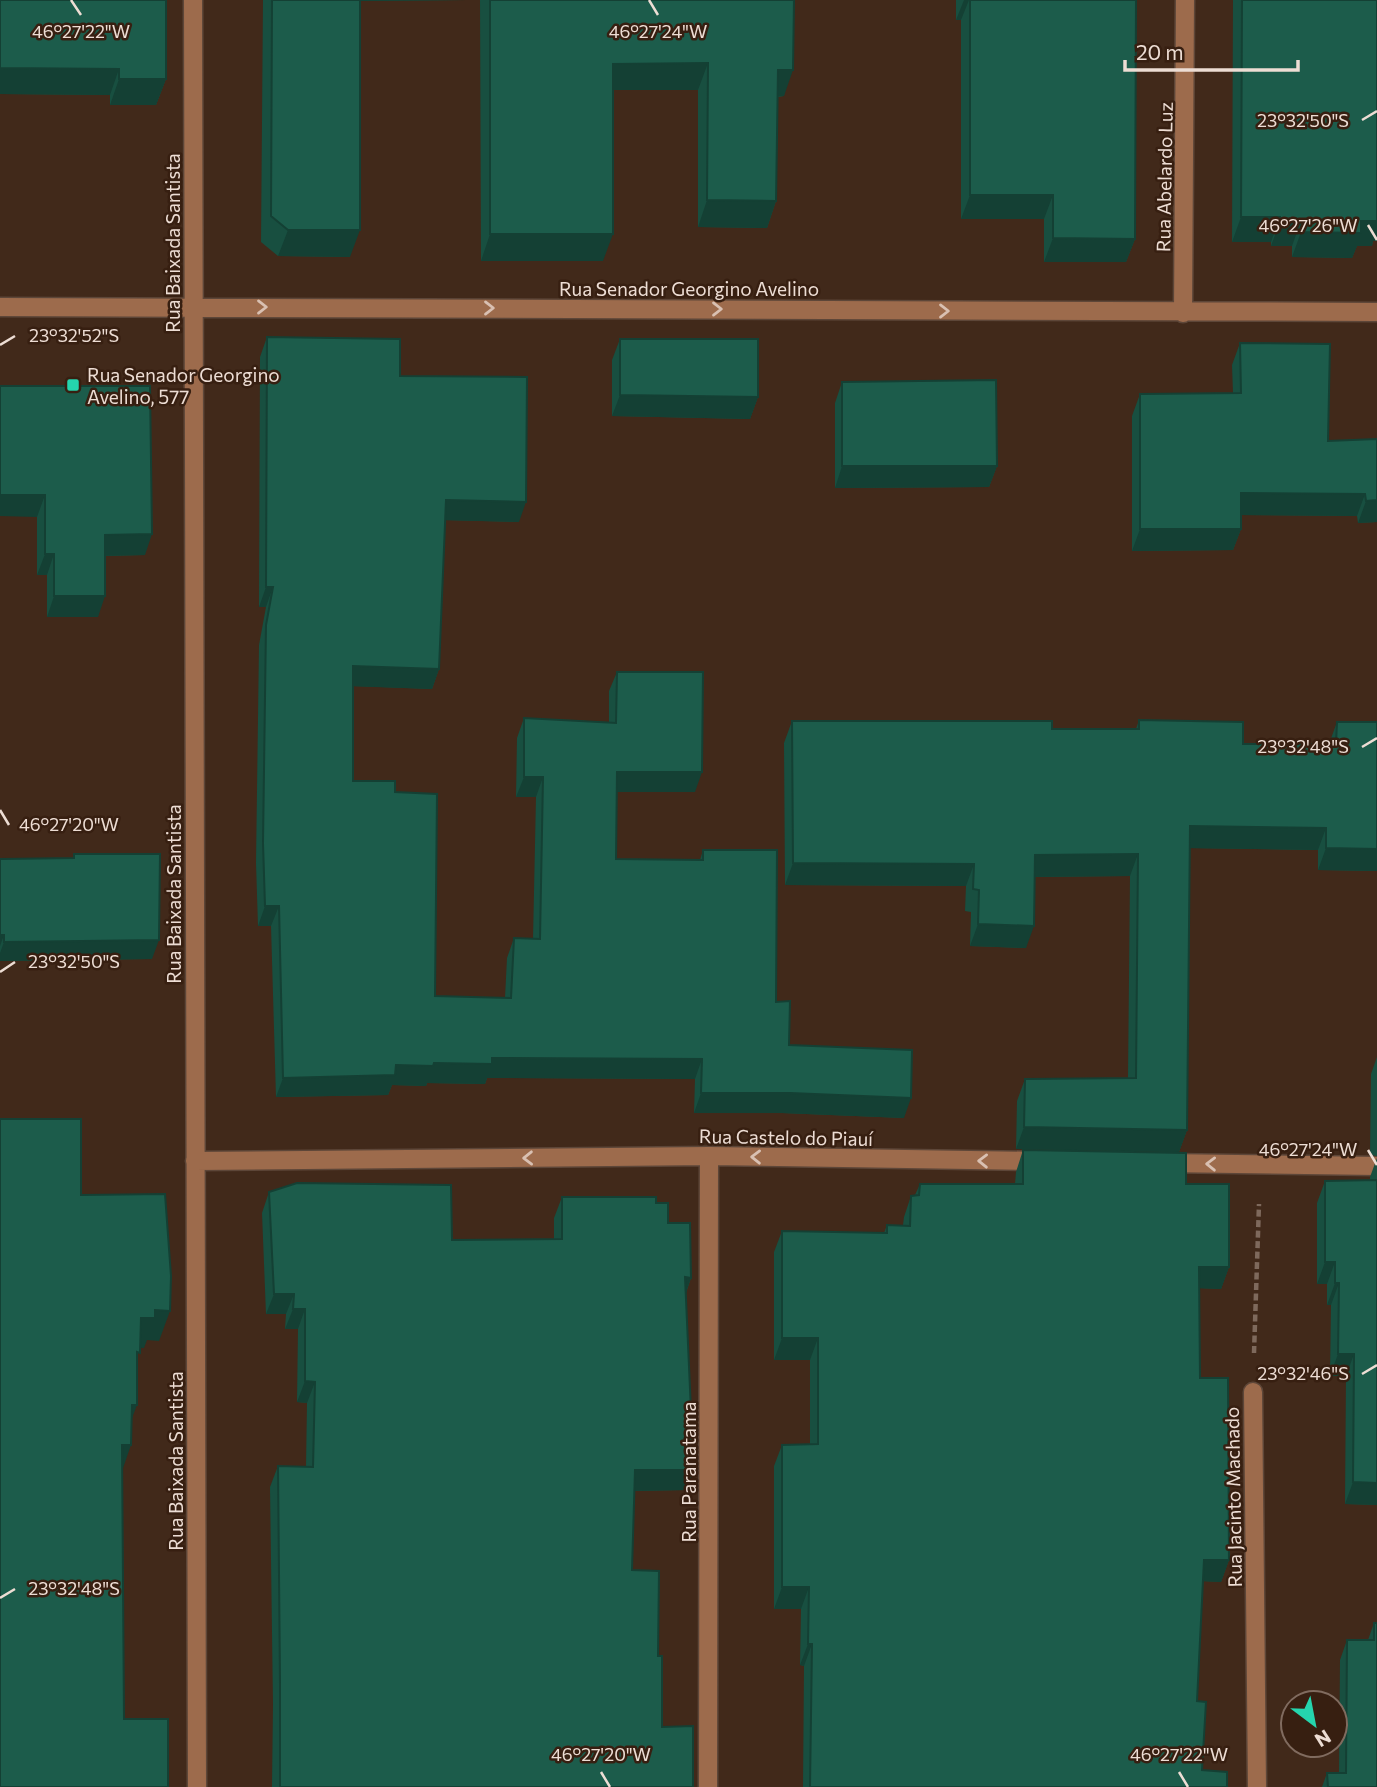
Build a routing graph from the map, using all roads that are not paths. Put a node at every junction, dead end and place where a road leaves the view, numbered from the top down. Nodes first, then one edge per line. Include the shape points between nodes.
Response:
1 (193, 0) edge
2 (1185, 0) edge
3 (0, 307) edge
4 (194, 307) junction
5 (1377, 312) edge
6 (1183, 313) junction
7 (709, 1156) junction
8 (195, 1161) junction
9 (1053, 1162) edge
10 (1150, 1163) edge
11 (1377, 1167) edge
12 (1253, 1392) road end
13 (197, 1787) edge
14 (709, 1787) edge
15 (1257, 1787) edge

1 - 4 street, Rua Baixada Santista
2 - 6 street, Rua Abelardo Luz
3 - 4 street, Rua Senador Georgino Avelino
4 -> 6 street, Rua Senador Georgino Avelino
4 - 8 street, Rua Baixada Santista
5 - 6 street, Rua Senador Georgino Avelino
7 -> 8 street, Rua Castelo do Piauí
9 -> 7 street, Rua Castelo do Piauí
7 - 14 street, Rua Paranatama
8 - 13 street, Rua Baixada Santista
11 -> 10 street
12 - 15 street, Rua Jacinto Machado

